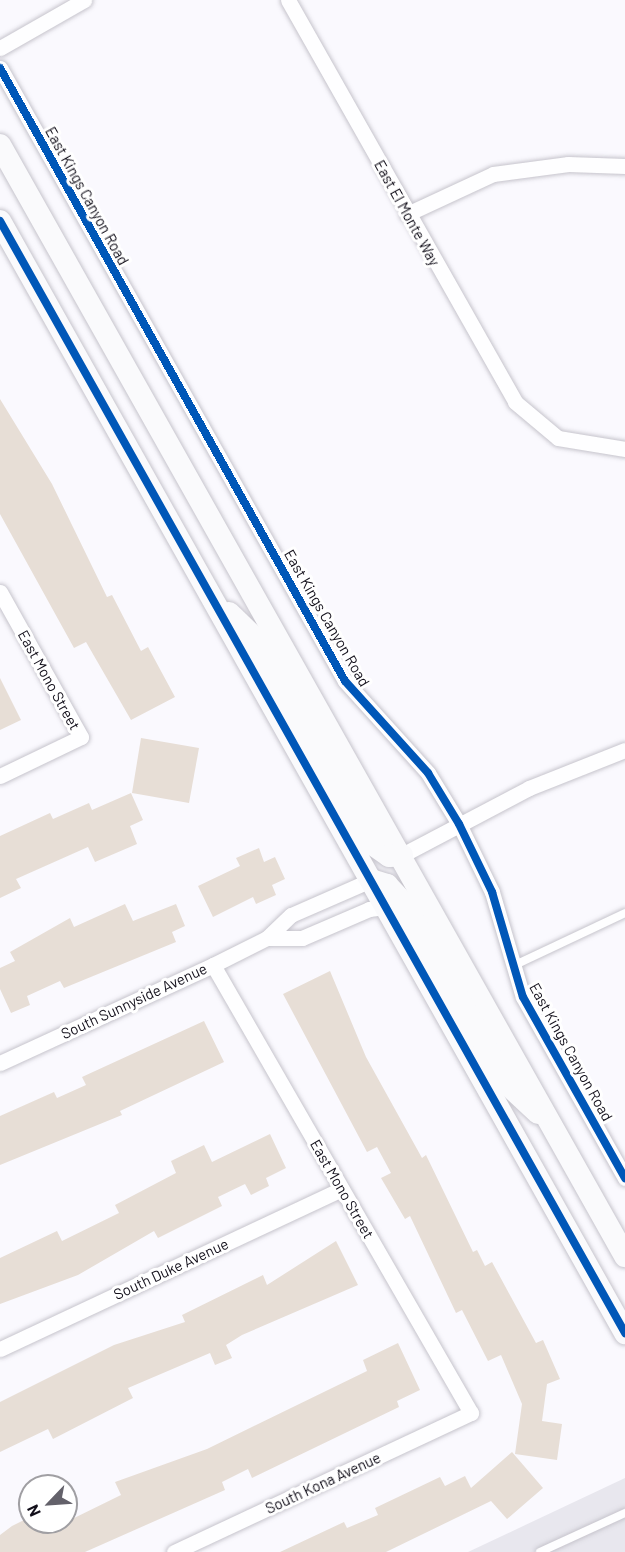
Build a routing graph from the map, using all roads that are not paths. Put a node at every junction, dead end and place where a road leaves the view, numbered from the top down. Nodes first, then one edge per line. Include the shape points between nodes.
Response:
1 (84, 0) edge
2 (288, 0) edge
3 (0, 48) edge
4 (0, 68) edge
5 (0, 145) edge
6 (625, 166) edge
7 (407, 213) junction
8 (0, 221) edge
9 (625, 449) edge
10 (0, 592) edge
11 (214, 600) junction
12 (625, 750) edge
13 (0, 776) edge
14 (459, 824) junction
15 (402, 855) junction
16 (371, 880) junction
17 (385, 907) junction
18 (625, 913) edge
19 (267, 938) junction
20 (213, 965) junction
21 (512, 967) junction
22 (0, 1063) edge
23 (552, 1126) junction
24 (625, 1178) edge
25 (341, 1189) junction
26 (625, 1256) edge
27 (625, 1333) edge
28 (0, 1349) edge
29 (471, 1413) joint
30 (625, 1513) edge
31 (174, 1552) edge
32 (540, 1552) edge

1 - 3 street
2 - 7 street, East El Monte Way
4 - 14 street, East Kings Canyon Road via 345,681 428,773
5 - 15 main road
6 - 7 street via 568,164 505,171 462,185
7 - 9 street, East El Monte Way via 497,377 533,421 558,438
8 - 11 main road
10 - 13 street, East Mono Street via 81,737
11 - 15 main road via 256,639 372,844 389,856
11 - 16 main road
12 - 14 street via 573,767
14 - 15 street
14 - 21 street, East Kings Canyon Road via 492,892
15 - 23 main road
16 - 17 main road
16 - 19 street, South Sunnyside Avenue via 291,915
16 - 23 main road via 387,885 404,903 508,1085
17 - 19 street, South Sunnyside Avenue via 369,909 302,938
17 - 27 main road
18 - 21 lane
19 - 20 street, South Sunnyside Avenue
20 - 22 street, South Sunnyside Avenue
20 - 25 street, East Mono Street
21 - 24 street, East Kings Canyon Road via 523,997
23 - 26 main road
25 - 28 street, South Duke Avenue
25 - 29 street, East Mono Street
29 - 31 street, South Kona Avenue
30 - 32 lane

